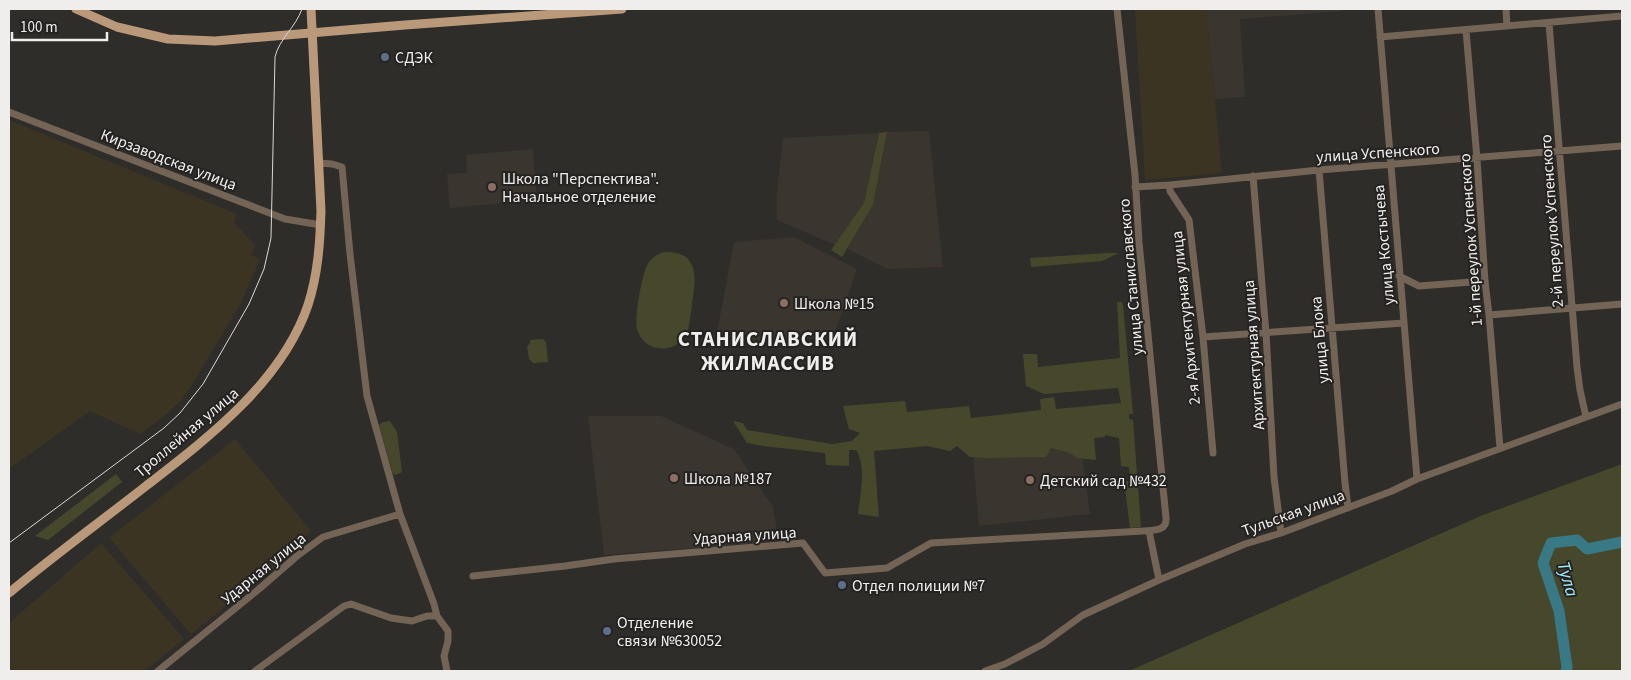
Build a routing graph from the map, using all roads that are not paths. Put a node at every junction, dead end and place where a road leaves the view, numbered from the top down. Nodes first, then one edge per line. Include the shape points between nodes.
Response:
1 (76, 9) edge
2 (311, 9) edge
3 (622, 9) edge
4 (1117, 9) edge
5 (1378, 9) edge
6 (1506, 9) edge
7 (574, 11) edge
8 (1622, 16) edge
9 (1549, 23) junction
10 (1507, 26) junction
11 (1466, 30) junction
12 (312, 34) junction
13 (1380, 37) junction
14 (9, 112) edge
15 (1622, 146) edge
16 (1560, 152) junction
17 (1478, 159) junction
18 (319, 162) junction
19 (1390, 164) junction
20 (1319, 170) junction
21 (1253, 176) junction
22 (1170, 185) junction
23 (1135, 187) junction
24 (321, 225) junction
25 (1399, 276) junction
26 (1485, 281) junction
27 (1622, 304) edge
28 (1572, 309) junction
29 (1489, 315) junction
30 (1404, 323) junction
31 (1332, 328) junction
32 (1266, 333) junction
33 (1203, 337) junction
34 (1622, 404) edge
35 (1586, 417) junction
36 (1500, 448) junction
37 (1213, 453) dead end
38 (1417, 479) junction
39 (1348, 508) junction
40 (400, 514) junction
41 (1149, 530) junction
42 (1281, 533) junction
43 (473, 576) dead end
44 (1158, 580) junction
45 (9, 593) edge
46 (437, 616) junction
47 (158, 671) edge
48 (255, 671) edge
49 (447, 671) edge
50 (985, 671) edge

1 - 12 main road via 117,27 168,39 214,41
2 - 12 main road, Троллейная улица
3 - 7 main road
4 - 23 street, улица Станиславского
5 - 13 street, улица Костычева
6 - 10 street
7 - 12 main road
8 - 9 street
9 - 10 street
9 - 16 street, 2-й переулок Успенского
10 - 11 street
11 - 13 street
11 - 17 street, 1-й переулок Успенского
12 - 18 main road, Троллейная улица
13 - 19 street, улица Костычева
14 - 24 street, Кирзаводская улица via 286,219
15 - 16 street, улица Успенского
16 - 17 street, улица Успенского
16 - 28 street, 2-й переулок Успенского
17 - 19 street, улица Успенского
17 - 26 street, 1-й переулок Успенского
18 - 24 main road, Троллейная улица
18 - 40 street via 342,167 367,396
19 - 20 street, улица Успенского
19 - 25 street, улица Костычева
20 - 21 street, улица Успенского
20 - 31 street, улица Блока
21 - 22 street, улица Успенского
21 - 32 street, Архитектурная улица
22 - 23 street, улица Успенского
22 - 33 street, 2-я Архитектурная улица via 1170,191 1189,220
23 - 41 street, улица Станиславского via 1167,522 1162,529
24 - 45 main road, Троллейная улица via 319,255 308,306 274,368 251,397 173,465
25 - 26 street via 1418,286
25 - 30 street, улица Костычева
26 - 29 street, 1-й переулок Успенского
27 - 28 street
28 - 29 street
28 - 35 street, 2-й переулок Успенского
29 - 36 street, 1-й переулок Успенского
30 - 31 street
30 - 38 street, улица Костычева
31 - 32 street
31 - 39 street, улица Блока
32 - 33 street
32 - 42 street, Архитектурная улица via 1274,477
33 - 37 street, 2-я Архитектурная улица
34 - 35 street, Тульская улица
35 - 36 street, Тульская улица
36 - 38 street, Тульская улица
38 - 39 street, Тульская улица
39 - 42 street, Тульская улица
40 - 46 street
40 - 47 street, Ударная улица via 323,537
41 - 43 street, Ударная улица via 930,543 888,568 825,573 804,543 614,559
41 - 44 street
42 - 44 street, Тульская улица via 1245,544
44 - 50 street, Тульская улица via 1083,615 1043,644
46 - 48 street via 412,621 391,618 351,604 344,606
46 - 49 street via 448,631 444,656

